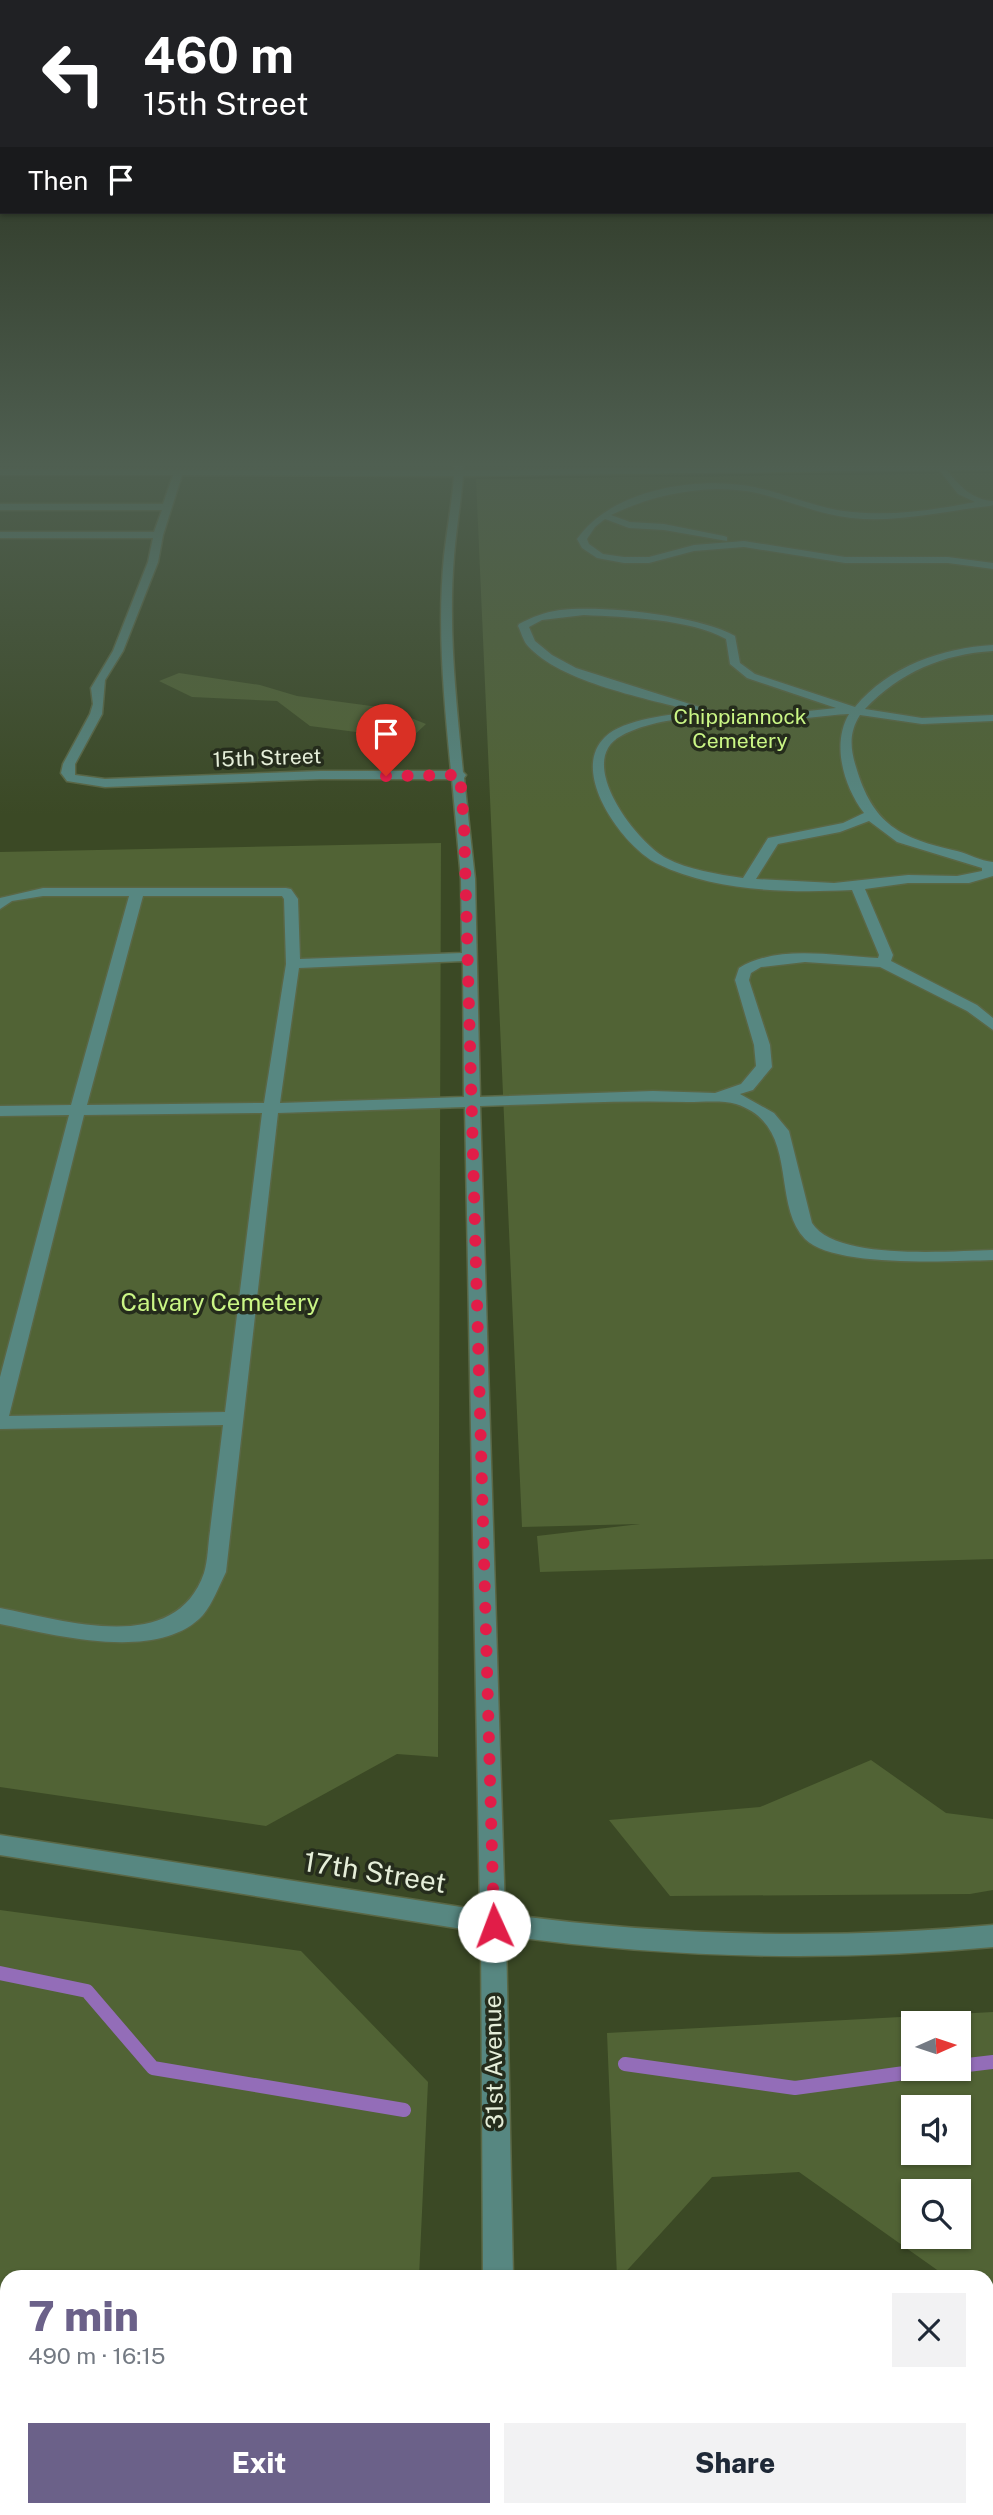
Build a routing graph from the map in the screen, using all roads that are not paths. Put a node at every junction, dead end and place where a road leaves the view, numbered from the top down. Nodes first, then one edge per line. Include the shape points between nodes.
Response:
1 (146, 580) edge
2 (448, 580) edge
3 (993, 648) edge
4 (856, 712) junction
5 (717, 714) junction
6 (993, 718) edge
7 (460, 775) junction
8 (870, 815) junction
9 (991, 866) edge
10 (748, 881) junction
11 (857, 886) junction
12 (137, 892) junction
13 (0, 905) edge
14 (469, 957) junction
15 (883, 963) junction
16 (293, 964) junction
17 (993, 1026) edge
18 (719, 1097) junction
19 (473, 1100) junction
20 (271, 1108) junction
21 (78, 1110) junction
22 (0, 1111) edge
23 (993, 1255) edge
24 (0, 1415) edge
25 (234, 1418) junction
26 (0, 1423) edge
27 (0, 1616) edge
28 (0, 1845) edge
29 (494, 1926) junction
30 (993, 1936) edge
31 (498, 2270) edge

1 - 7 street, 15th Street via 97,688 96,714 69,764 67,774 76,781
2 - 7 street, 31st Avenue via 448,681
3 - 4 street via 932,658 898,676
4 - 5 street via 833,710 771,718
4 - 5 street via 751,677 735,664 731,638 717,630 612,612 552,615 523,626 539,652 563,668
4 - 6 street via 922,721
4 - 8 street via 848,724 845,747 855,786
5 - 10 street via 655,723 611,737 600,757 602,788 620,821 646,852 691,871
7 - 14 street, 31st Avenue
8 - 9 street via 913,846
8 - 10 street via 848,827 773,841
9 - 11 street via 988,873 970,879 899,879
10 - 11 street via 800,887
11 - 15 street via 886,954
12 - 13 street via 43,892 8,898
12 - 16 street via 286,892 291,899
12 - 21 street
14 - 16 street
14 - 19 street, 31st Avenue
15 - 17 street via 972,1008
15 - 18 street via 806,958 757,963 744,971 743,987 762,1045 764,1067 747,1087
16 - 20 street
18 - 19 street
18 - 23 street via 739,1099 768,1116 781,1131 803,1223 812,1237 851,1252
19 - 20 street
19 - 29 street, 31st Avenue
20 - 21 street
20 - 25 street
21 - 22 street
21 - 24 street
25 - 26 street
25 - 27 street via 215,1572 192,1613 162,1631 134,1635
28 - 29 street, 17th Street
29 - 30 street, 17th Street via 776,1948
29 - 31 street, 31st Avenue

